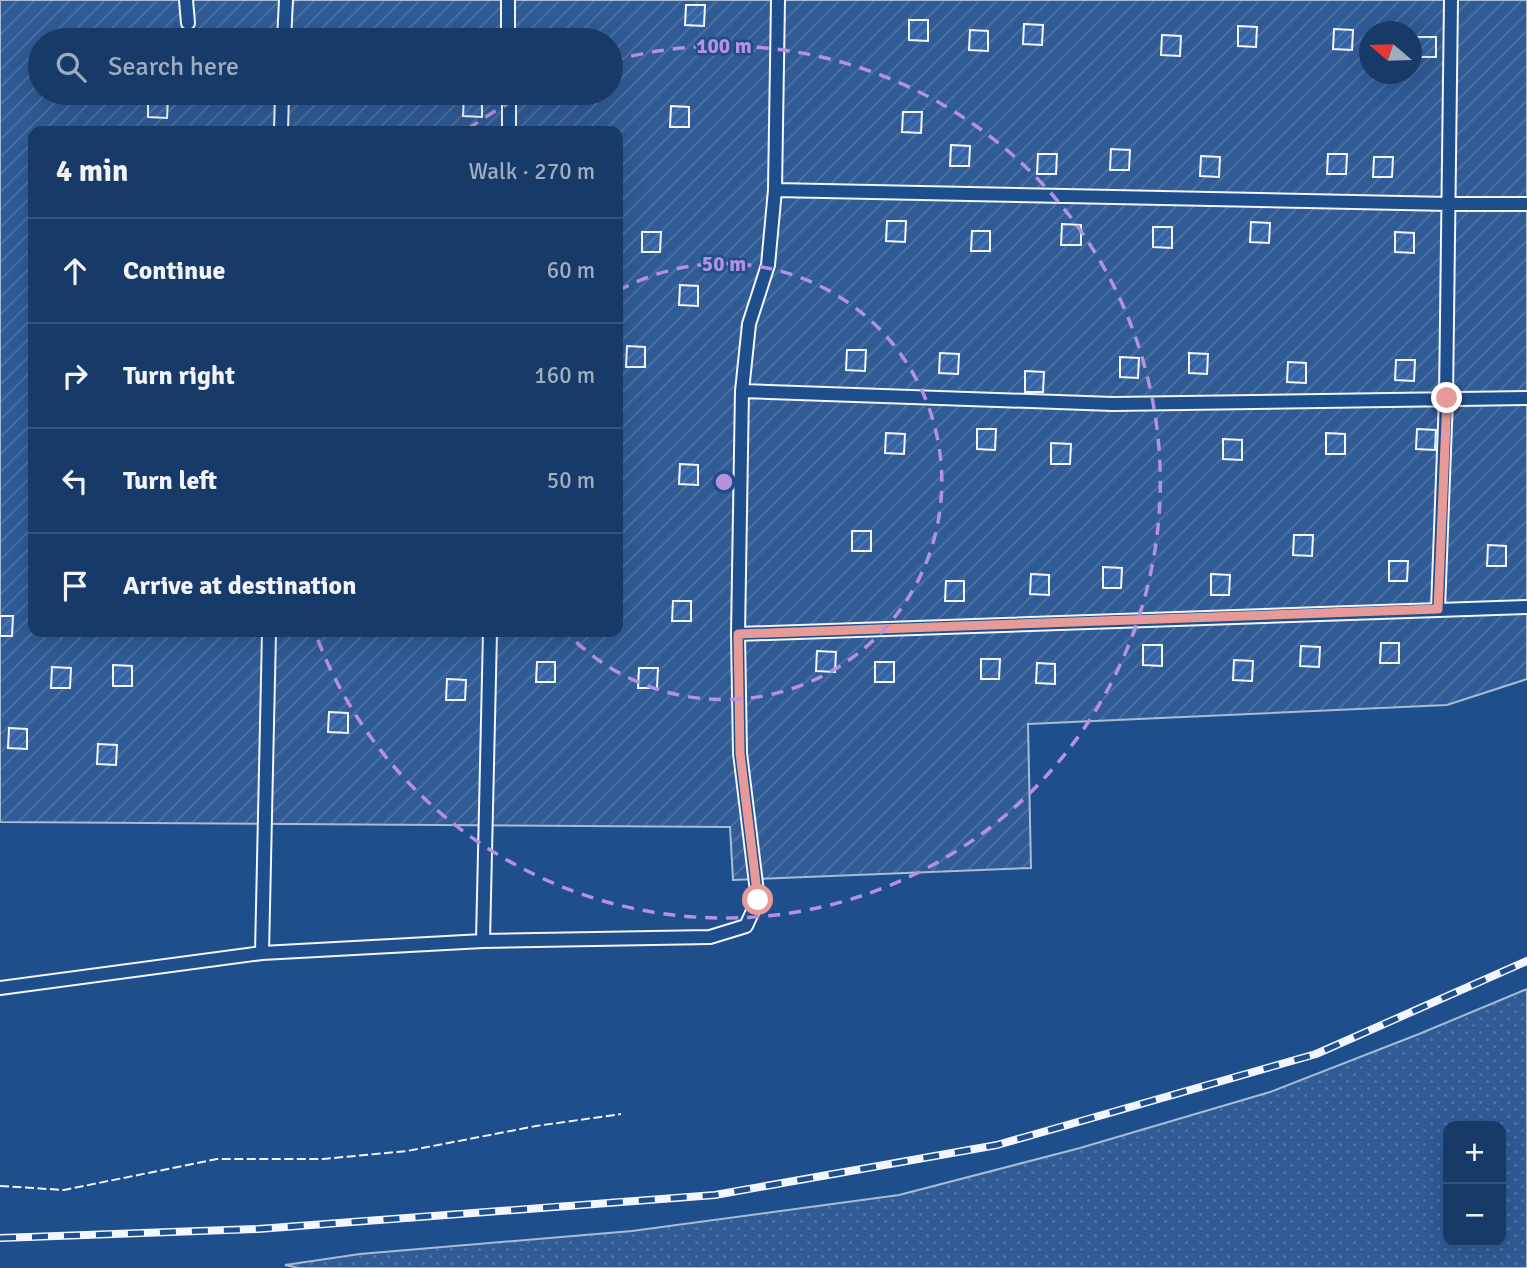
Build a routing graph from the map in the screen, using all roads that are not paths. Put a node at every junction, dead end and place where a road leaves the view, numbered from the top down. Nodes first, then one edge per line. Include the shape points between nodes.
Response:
1 (186, 0) edge
2 (286, 0) edge
3 (508, 0) edge
4 (778, 0) edge
5 (1451, 0) edge
6 (188, 23) dead end
7 (285, 28) edge
8 (508, 28) edge
9 (282, 105) edge
10 (509, 105) edge
11 (281, 126) edge
12 (509, 126) edge
13 (775, 190) junction
14 (1449, 204) junction
15 (1527, 204) edge
16 (742, 391) junction
17 (1447, 398) junction
18 (1527, 398) edge
19 (1527, 607) edge
20 (1438, 609) junction
21 (738, 634) junction
22 (269, 637) edge
23 (490, 637) edge
24 (483, 941) junction
25 (262, 953) junction
26 (0, 988) edge

1 - 6 lane
2 - 7 lane
3 - 8 lane
4 - 13 lane
5 - 14 lane
9 - 11 lane
10 - 12 lane
13 - 14 lane
13 - 16 lane via 768,265 749,324
14 - 15 lane
14 - 17 lane
16 - 17 lane via 1113,404
16 - 21 lane
17 - 18 lane
17 - 20 lane
19 - 20 lane
20 - 21 lane
21 - 24 lane via 740,753 758,900 747,926 710,937
22 - 25 lane
23 - 24 lane
24 - 25 lane
25 - 26 lane

